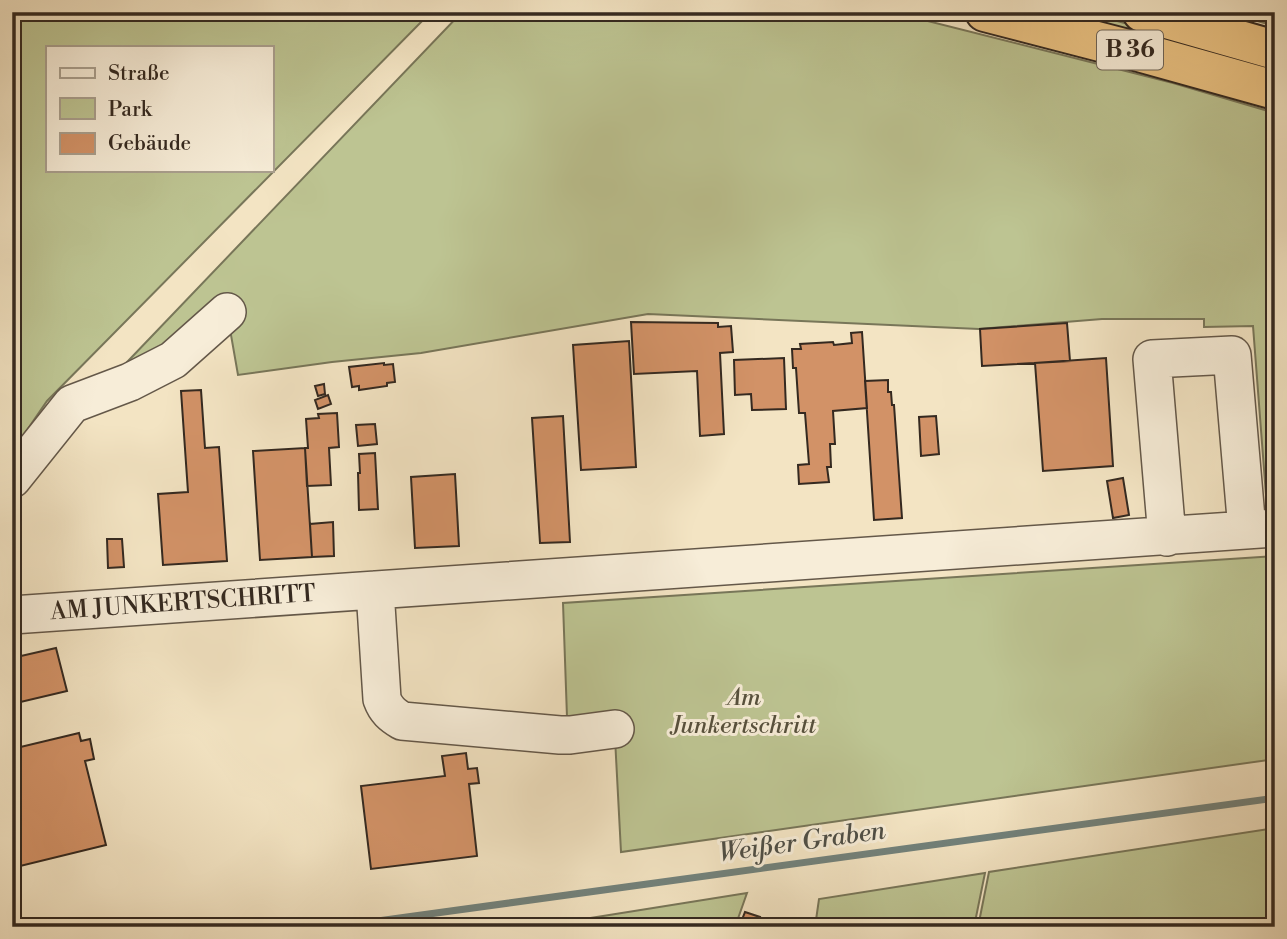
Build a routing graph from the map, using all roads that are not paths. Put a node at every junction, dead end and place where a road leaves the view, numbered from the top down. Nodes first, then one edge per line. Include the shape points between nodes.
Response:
1 (985, 12) edge
2 (1142, 12) edge
3 (1275, 50) edge
4 (1275, 90) edge
5 (227, 312) dead end
6 (12, 479) edge
7 (1261, 529) edge
8 (1167, 537) junction
9 (375, 590) junction
10 (12, 614) edge
11 (615, 729) dead end

1 - 4 highway, B 36
2 - 3 highway, B 36
5 - 6 street via 173,360 130,383 72,404
7 - 8 street, AM JUNKERTSCHRITT
7 - 8 street via 1232,355 1152,359
8 - 9 street, AM JUNKERTSCHRITT
9 - 10 street, AM JUNKERTSCHRITT
9 - 11 street via 382,699 393,716 402,721 560,735

